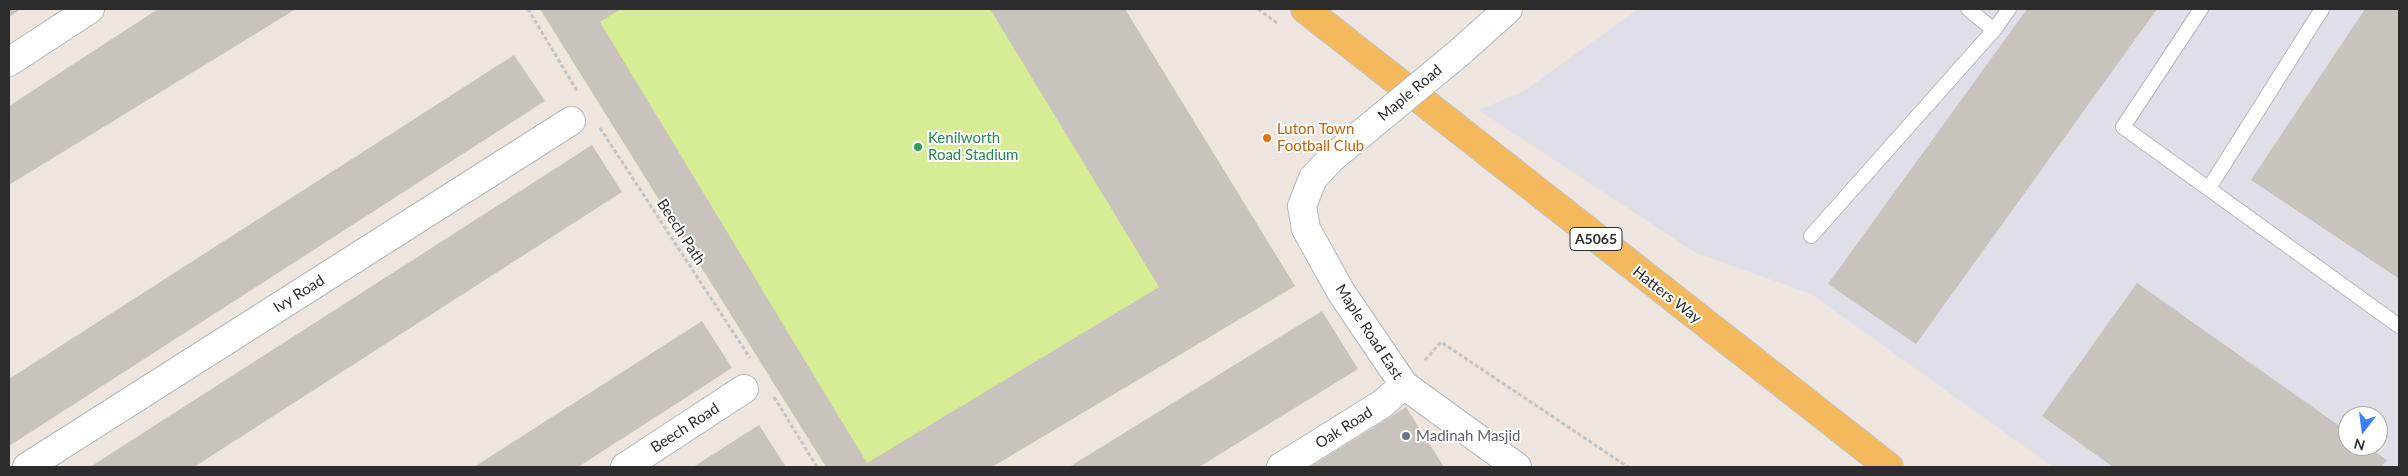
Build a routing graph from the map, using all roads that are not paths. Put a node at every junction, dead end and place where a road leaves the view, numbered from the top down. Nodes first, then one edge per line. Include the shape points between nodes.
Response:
1 (90, 9) edge
2 (1305, 9) edge
3 (1508, 9) edge
4 (1968, 9) edge
5 (2009, 9) edge
6 (2200, 9) edge
7 (2322, 9) edge
8 (1994, 30) junction
9 (9, 62) edge
10 (571, 121) dead end
11 (2209, 188) junction
12 (1302, 206) joint
13 (1811, 236) dead end
14 (2399, 326) edge
15 (757, 382) road end
16 (1404, 385) junction
17 (26, 467) edge
18 (625, 467) edge
19 (1281, 467) edge
20 (1517, 467) edge
21 (1889, 467) edge

1 - 9 street
2 - 21 main road, Hatters Way / A5065
3 - 12 street, Maple Road, bridge via 1332,158 1313,178
4 - 8 lane
5 - 8 lane
6 - 11 lane via 2123,127
7 - 11 lane
8 - 13 lane
10 - 17 street, Ivy Road
11 - 14 lane
12 - 16 street, Maple Road East via 1306,228 1341,292
15 - 18 street, Beech Road
16 - 19 street, Oak Road via 1382,404
16 - 20 street, Maple Road East

